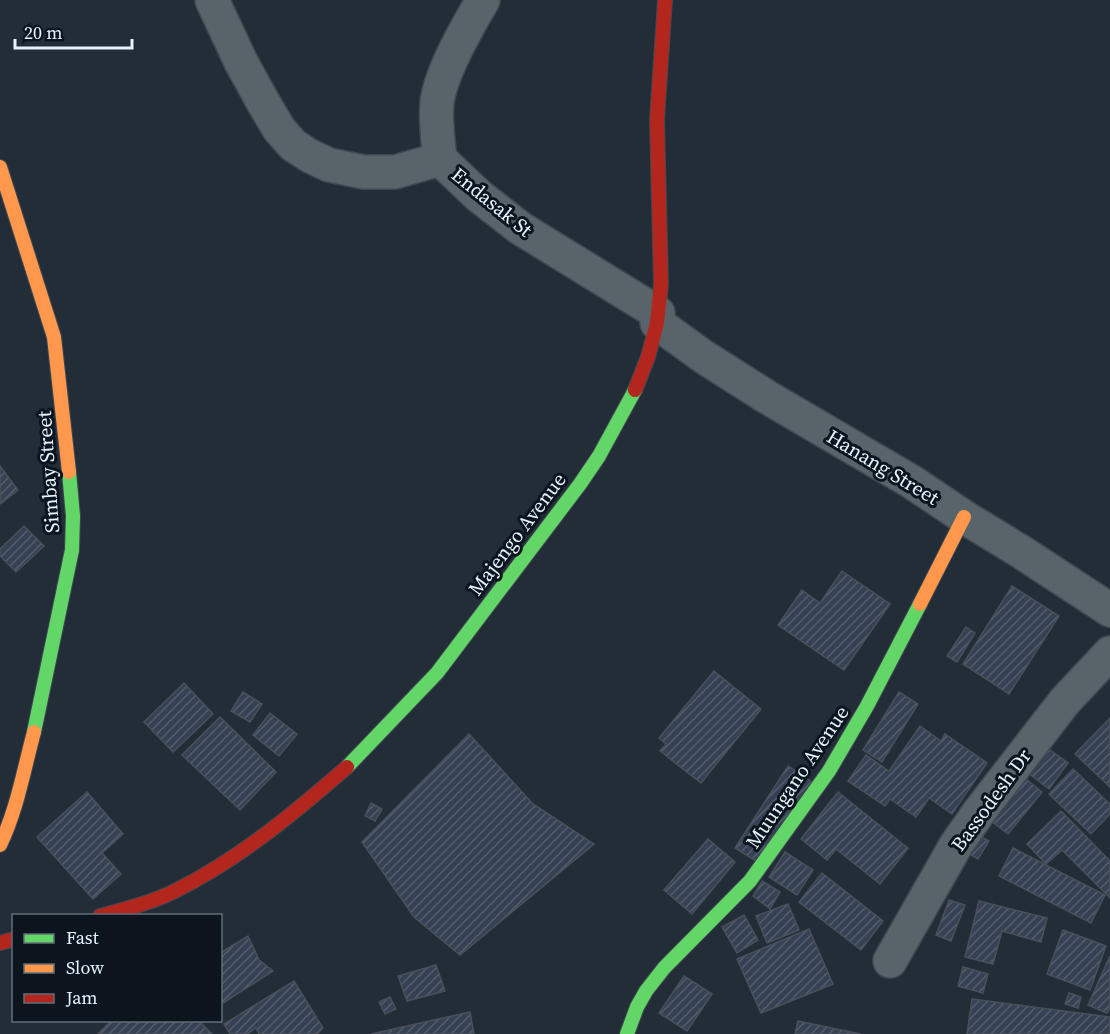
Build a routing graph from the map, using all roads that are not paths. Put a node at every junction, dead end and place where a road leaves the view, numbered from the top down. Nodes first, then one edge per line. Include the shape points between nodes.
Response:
1 (212, 0) edge
2 (483, 0) edge
3 (664, 0) edge
4 (440, 159) junction
5 (0, 167) edge
6 (658, 318) junction
7 (963, 517) junction
8 (1110, 610) edge
9 (1110, 653) edge
10 (0, 845) edge
11 (104, 914) edge
12 (890, 961) dead end
13 (627, 1034) edge

1 - 4 street via 241,62 279,129 293,145 329,165 364,172 394,172
2 - 4 street, Endasak St via 445,72 440,90
3 - 6 street, Majengo Avenue via 657,120 661,284
4 - 6 street, Endasak St via 520,228
5 - 10 street, Simbay Street via 54,337 73,516 72,550 39,710
6 - 7 street, Hanang Street via 766,397 912,482
6 - 11 street, Majengo Avenue via 636,388 590,470 436,673 384,729 296,812 236,857 173,892
7 - 8 street, Hanang Street
7 - 13 street, Muungano Avenue via 867,706 829,771 750,881 652,983
9 - 12 street, Bassodesh Dr via 1065,701 979,812

